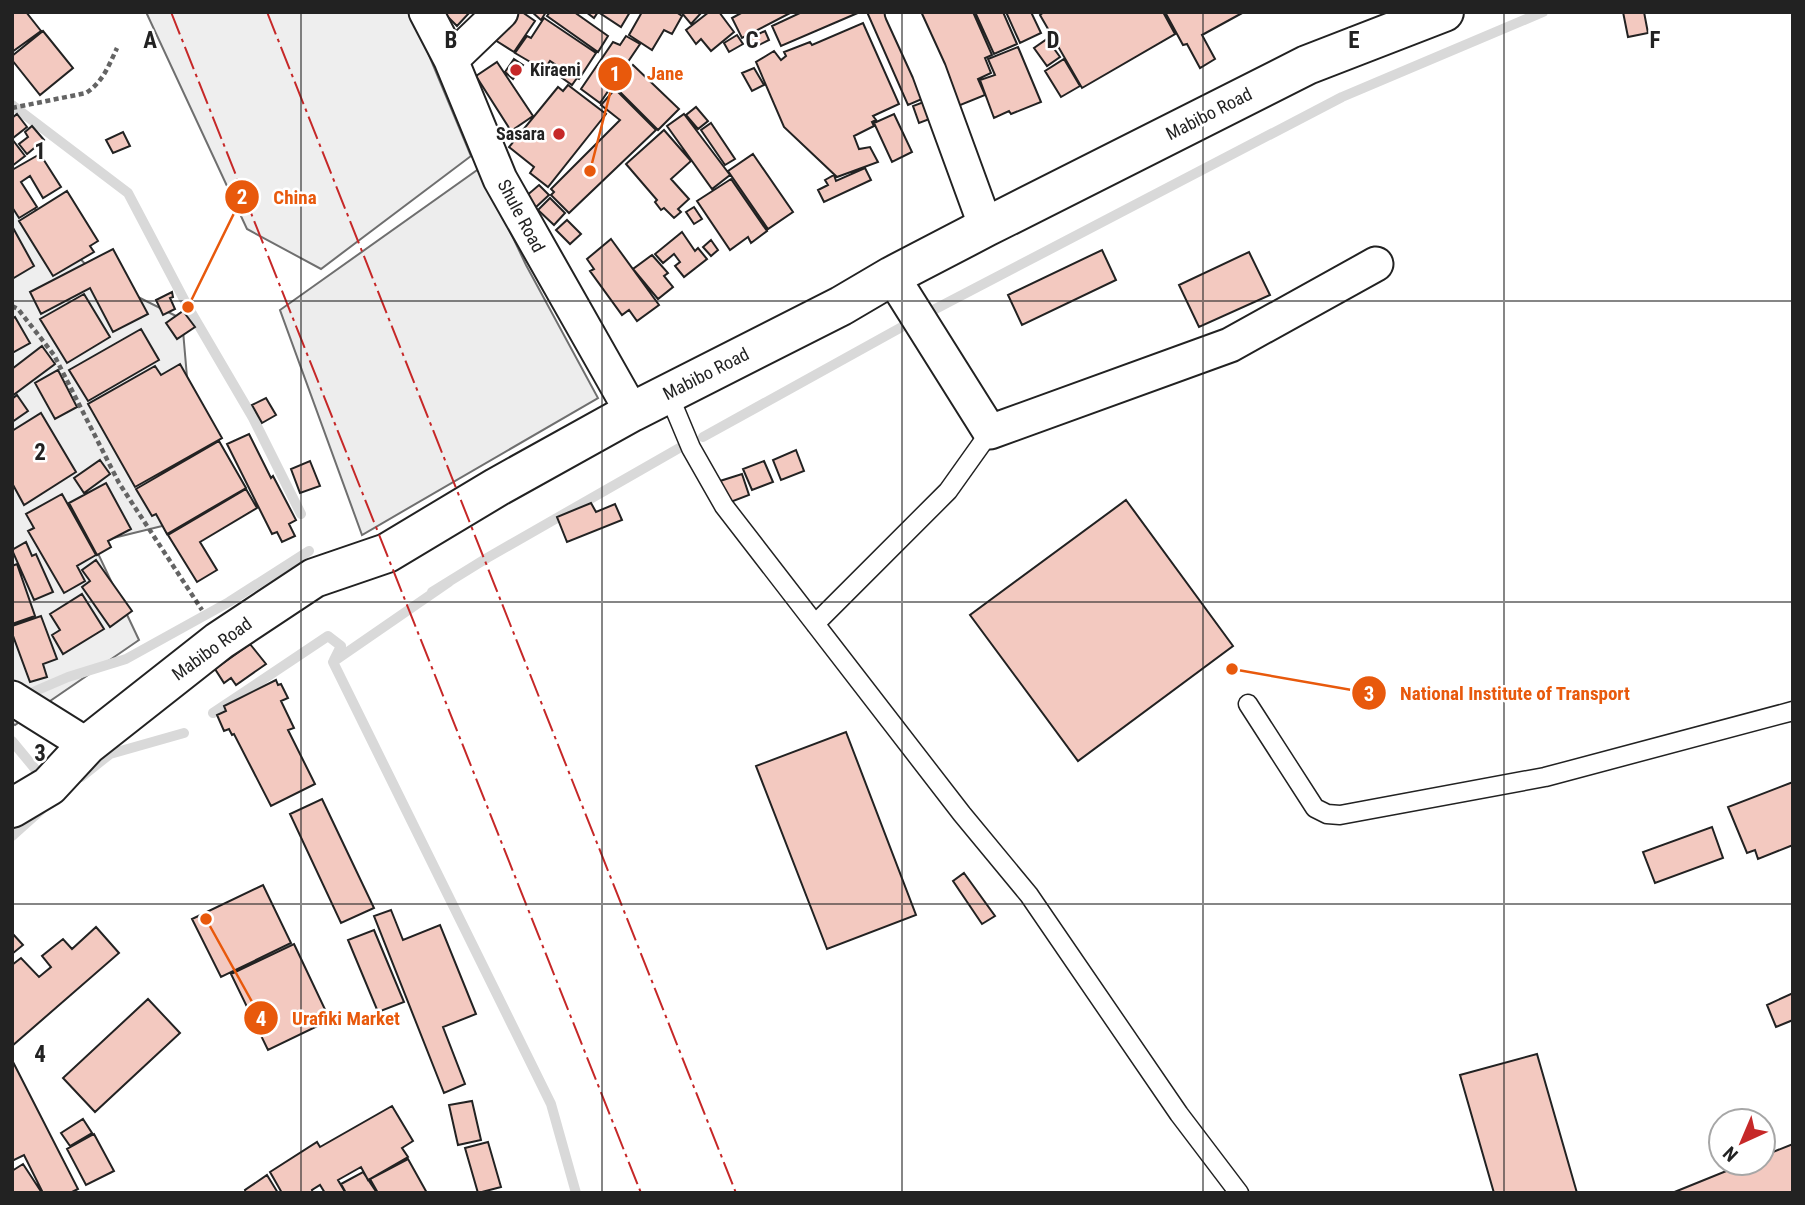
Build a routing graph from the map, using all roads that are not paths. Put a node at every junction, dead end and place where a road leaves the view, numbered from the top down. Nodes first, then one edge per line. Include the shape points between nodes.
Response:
1 (426, 12) edge
2 (501, 12) edge
3 (902, 12) edge
4 (1444, 12) edge
5 (451, 60) junction
6 (986, 227) junction
7 (1376, 264) dead end
8 (892, 276) junction
9 (668, 393) junction
10 (632, 412) junction
11 (990, 432) junction
12 (815, 624) junction
13 (12, 698) edge
14 (1248, 704) dead end
15 (1793, 711) edge
16 (87, 745) junction
17 (12, 808) edge
18 (1239, 1193) edge

1 - 5 street, Shule Road
2 - 5 street
3 - 6 street via 929,71
4 - 6 main road, Mabibo Road via 1307,65
5 - 10 street, Shule Road via 500,179
6 - 8 main road, Mabibo Road
7 - 11 street via 1230,345
8 - 9 main road, Mabibo Road
8 - 11 street
9 - 10 main road, Mabibo Road
9 - 12 lane via 691,448 724,506
10 - 16 main road, Mabibo Road via 387,553 314,578 219,641
11 - 12 lane via 948,491
12 - 18 lane via 1029,895 1179,1114
13 - 16 street
14 - 15 lane via 1315,808 1340,815 1545,777
16 - 17 main road, Mabibo Road via 49,786

